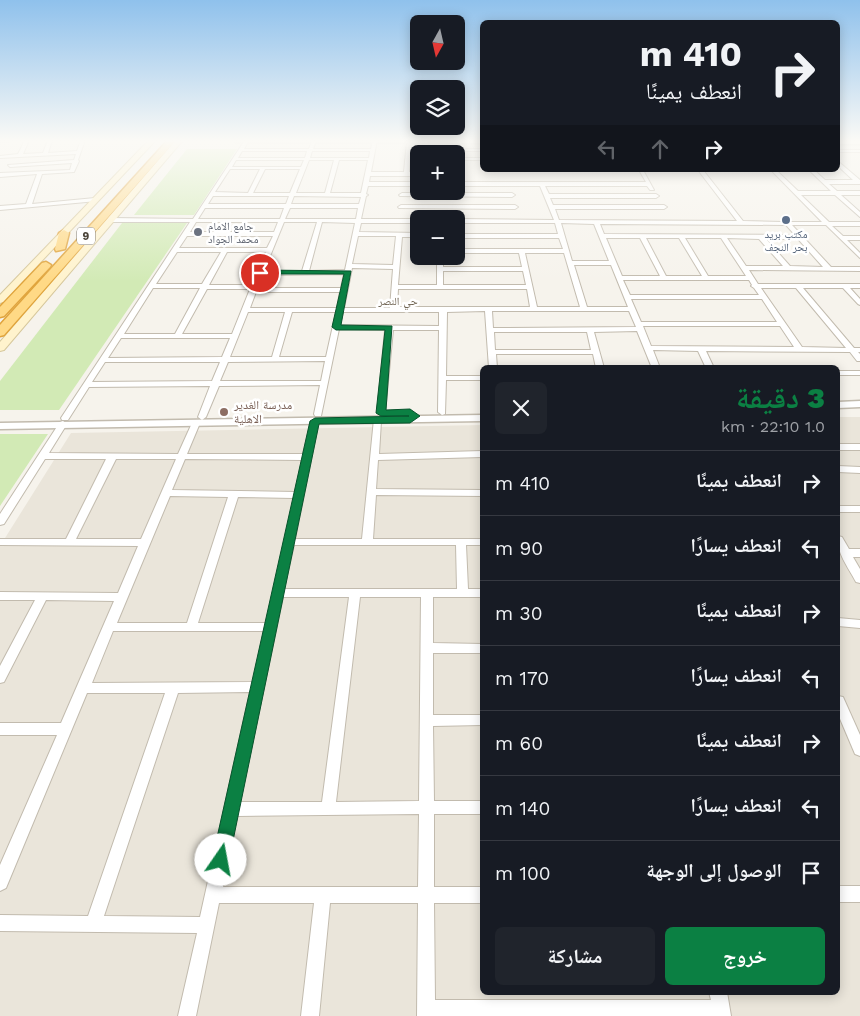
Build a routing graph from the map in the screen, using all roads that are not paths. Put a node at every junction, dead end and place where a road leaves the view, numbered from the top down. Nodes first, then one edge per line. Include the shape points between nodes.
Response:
1 (35, 187) edge
2 (107, 187) edge
3 (117, 187) edge
4 (130, 187) edge
5 (139, 187) edge
6 (215, 187) edge
7 (253, 187) edge
8 (295, 187) edge
9 (329, 187) edge
10 (366, 187) edge
11 (403, 187) edge
12 (511, 187) edge
13 (543, 187) edge
14 (651, 187) edge
15 (713, 187) edge
16 (790, 187) edge
17 (829, 187) edge
18 (796, 193) junction
19 (835, 193) junction
20 (860, 193) edge
21 (211, 194) junction
22 (250, 194) junction
23 (292, 195) junction
24 (327, 195) junction
25 (364, 195) junction
26 (402, 195) junction
27 (410, 195) edge
28 (465, 195) edge
29 (512, 195) junction
30 (546, 196) junction
31 (626, 196) junction
32 (656, 196) junction
33 (95, 200) junction
34 (432, 200) edge
35 (28, 206) junction
36 (203, 206) junction
37 (362, 206) junction
38 (287, 207) junction
39 (401, 207) junction
40 (433, 207) junction
41 (515, 207) junction
42 (550, 207) junction
43 (633, 207) junction
44 (664, 207) junction
45 (0, 208) edge
46 (860, 215) edge
47 (110, 220) junction
48 (194, 220) junction
49 (281, 221) junction
50 (320, 221) junction
51 (359, 221) junction
52 (400, 221) junction
53 (410, 221) edge
54 (465, 221) edge
55 (471, 221) junction
56 (518, 221) junction
57 (557, 221) junction
58 (596, 221) junction
59 (672, 221) junction
60 (693, 221) junction
61 (740, 222) junction
62 (786, 222) junction
63 (826, 223) junction
64 (860, 224) edge
65 (64, 233) junction
66 (185, 234) junction
67 (276, 234) junction
68 (356, 234) junction
69 (399, 235) junction
70 (410, 235) edge
71 (465, 236) edge
72 (473, 236) junction
73 (562, 236) junction
74 (602, 236) junction
75 (723, 236) junction
76 (642, 237) junction
77 (681, 237) junction
78 (703, 237) junction
79 (761, 237) junction
80 (800, 237) junction
81 (842, 238) junction
82 (860, 238) edge
83 (60, 249) junction
84 (174, 250) junction
85 (225, 250) junction
86 (270, 250) junction
87 (465, 251) edge
88 (522, 251) junction
89 (565, 251) junction
90 (860, 256) edge
91 (569, 263) junction
92 (613, 263) junction
93 (440, 265) edge
94 (396, 267) junction
95 (744, 268) junction
96 (788, 268) junction
97 (349, 269) junction
98 (440, 269) junction
99 (526, 269) junction
100 (829, 269) junction
101 (860, 269) edge
102 (305, 272) junction
103 (260, 273) junction
104 (619, 278) junction
105 (664, 278) junction
106 (706, 278) junction
107 (750, 278) junction
108 (150, 286) junction
109 (754, 286) junction
110 (797, 286) junction
111 (844, 286) junction
112 (860, 286) edge
113 (204, 287) junction
114 (394, 287) junction
115 (440, 287) junction
116 (529, 287) junction
117 (254, 288) junction
118 (344, 290) junction
119 (627, 297) junction
120 (762, 297) junction
121 (0, 300) edge
122 (860, 303) edge
123 (340, 308) junction
124 (393, 308) junction
125 (289, 309) junction
126 (443, 309) junction
127 (488, 309) junction
128 (534, 309) junction
129 (584, 309) junction
130 (632, 309) junction
131 (245, 310) junction
132 (0, 314) edge
133 (781, 324) junction
134 (639, 326) junction
135 (336, 327) junction
136 (389, 328) junction
137 (442, 328) junction
138 (590, 329) junction
139 (490, 330) junction
140 (0, 332) edge
141 (119, 336) junction
142 (177, 336) junction
143 (235, 336) junction
144 (0, 348) edge
145 (648, 348) junction
146 (701, 348) junction
147 (799, 349) junction
148 (856, 350) edge
149 (492, 352) junction
150 (596, 352) junction
151 (275, 359) junction
152 (330, 359) junction
153 (860, 359) edge
154 (102, 360) junction
155 (225, 360) junction
156 (493, 365) edge
157 (599, 365) edge
158 (655, 365) edge
159 (709, 365) edge
160 (840, 373) edge
161 (860, 373) edge
162 (442, 378) junction
163 (480, 378) edge
164 (215, 384) junction
165 (325, 384) junction
166 (86, 385) junction
167 (840, 404) edge
168 (857, 408) edge
169 (480, 411) edge
170 (840, 412) edge
171 (440, 414) junction
172 (316, 417) junction
173 (379, 417) junction
174 (0, 418) edge
175 (480, 418) edge
176 (199, 420) junction
177 (64, 421) junction
178 (0, 426) edge
179 (840, 447) edge
180 (860, 447) edge
181 (480, 454) edge
182 (42, 456) junction
183 (112, 457) junction
184 (182, 457) junction
185 (307, 457) junction
186 (374, 457) junction
187 (840, 469) edge
188 (860, 470) edge
189 (371, 492) junction
190 (480, 493) edge
191 (166, 494) junction
192 (234, 494) junction
193 (299, 495) junction
194 (840, 509) edge
195 (860, 509) edge
196 (0, 522) edge
197 (0, 542) edge
198 (289, 542) junction
199 (367, 542) junction
200 (461, 542) junction
201 (480, 542) edge
202 (69, 543) junction
203 (145, 543) junction
204 (840, 543) edge
205 (845, 553) junction
206 (860, 553) edge
207 (860, 579) edge
208 (278, 593) junction
209 (355, 593) junction
210 (427, 593) junction
211 (463, 593) junction
212 (480, 593) edge
213 (0, 596) edge
214 (42, 597) junction
215 (122, 597) junction
216 (840, 622) edge
217 (860, 624) edge
218 (109, 627) junction
219 (191, 627) junction
220 (270, 628) junction
221 (427, 648) junction
222 (480, 648) edge
223 (0, 678) edge
224 (173, 687) junction
225 (257, 687) junction
226 (83, 688) junction
227 (840, 705) edge
228 (427, 720) junction
229 (480, 720) edge
230 (0, 729) edge
231 (66, 729) junction
232 (860, 750) edge
233 (427, 807) junction
234 (480, 807) edge
235 (328, 808) junction
236 (232, 809) junction
237 (2, 874) edge
238 (840, 894) edge
239 (860, 894) edge
240 (214, 895) junction
241 (323, 895) junction
242 (427, 895) junction
243 (480, 895) edge
244 (0, 923) edge
245 (93, 924) junction
246 (206, 925) junction
247 (721, 1006) edge
248 (426, 1012) edge
249 (187, 1016) edge
250 (310, 1016) edge

1 - 35 street
2 - 33 main road
3 - 83 highway, 9
4 - 140 highway, 9
5 - 47 main road
6 - 21 street
7 - 22 street
8 - 23 street
9 - 24 street
10 - 25 street
11 - 26 street
12 - 29 street
13 - 30 street
14 - 32 street
15 - 61 street
16 - 18 street
17 - 19 street
18 - 19 street
18 - 63 street
19 - 20 street
19 - 46 street
21 - 22 street
21 - 36 street
22 - 23 street
23 - 24 street
23 - 38 street
24 - 25 street
25 - 37 street
26 - 27 street
26 - 39 street
28 - 29 street
29 - 41 street
30 - 31 street
30 - 42 street
31 - 32 street
31 - 43 street
32 - 44 street
33 - 35 street
33 - 65 main road
34 - 40 street
35 - 45 street
36 - 38 street
36 - 48 street
37 - 38 street
37 - 51 street
38 - 49 street
39 - 40 street
39 - 52 street
40 - 41 street
41 - 56 street
42 - 43 street
42 - 57 street
43 - 44 street
44 - 59 street
47 - 48 street
47 - 144 main road
48 - 49 street
48 - 66 street
49 - 50 street
49 - 67 street
50 - 51 street
50 - 102 street
51 - 52 street
51 - 68 street
52 - 53 street
54 - 55 street
55 - 56 street
55 - 72 street
56 - 57 street
57 - 58 street
57 - 73 street
58 - 59 street
58 - 74 street
59 - 60 street
60 - 61 street
60 - 78 street
61 - 62 street
62 - 63 street
62 - 80 street
63 - 64 street
63 - 81 street
65 - 83 highway
65 - 121 main road
66 - 67 street
66 - 84 street
67 - 86 street
68 - 69 street
68 - 97 street
69 - 70 street
69 - 94 street
71 - 72 street
72 - 73 street
73 - 89 street
74 - 76 street
74 - 92 street
75 - 78 street
75 - 79 street
75 - 95 street
76 - 77 street
76 - 105 street
77 - 78 street
77 - 106 street
79 - 80 street
79 - 96 street
80 - 100 street
81 - 82 street
81 - 90 street
83 - 132 highway, 9
84 - 85 street
84 - 108 street
85 - 86 street
85 - 113 street
86 - 103 street
87 - 88 street
88 - 89 street
88 - 99 street
89 - 91 street
91 - 92 street
91 - 129 street
92 - 104 street
93 - 98 street
94 - 97 street
94 - 114 street
95 - 96 street
95 - 107 street
96 - 100 street
97 - 102 street
97 - 118 street
98 - 99 street
98 - 115 street
99 - 116 street
100 - 101 street
102 - 103 street
103 - 117 street
104 - 105 street
104 - 119 street
105 - 106 street
106 - 107 street
107 - 109 street
108 - 113 street
108 - 141 street
109 - 110 street
109 - 120 street
110 - 111 street
110 - 148 street
111 - 112 street
111 - 122 street
113 - 117 street
113 - 142 street
114 - 115 street
114 - 124 street
115 - 116 street
116 - 128 street
117 - 118 street
117 - 131 street
118 - 123 street
119 - 120 street
119 - 130 street
120 - 133 street
123 - 124 street
123 - 125 street
123 - 135 street
124 - 126 street
125 - 131 street
125 - 151 street
126 - 127 street
126 - 137 street
127 - 128 street
127 - 139 street
128 - 129 street
129 - 130 street
130 - 134 street
131 - 143 street
133 - 134 street
133 - 147 street
134 - 138 street
134 - 145 street
135 - 136 street
135 - 152 street
136 - 137 street
136 - 173 street
137 - 162 street
138 - 139 street
138 - 150 street
139 - 149 street
141 - 142 street
141 - 154 street
142 - 143 street
143 - 155 street
145 - 146 street
145 - 158 street
146 - 147 street
146 - 159 street
147 - 148 street
148 - 153 street
149 - 150 street
149 - 156 street
150 - 157 street
151 - 152 street
151 - 155 street
152 - 165 street
154 - 155 street
154 - 166 street
155 - 164 street
160 - 161 street
162 - 163 street
162 - 171 street
164 - 165 street
164 - 166 street
164 - 176 street
165 - 172 street
166 - 177 street
167 - 168 street
168 - 170 street
169 - 171 street
171 - 173 street
171 - 175 street
172 - 173 street
172 - 176 street
172 - 185 street
173 - 186 street
174 - 177 street
176 - 177 street
176 - 184 street
177 - 178 street
177 - 182 street
179 - 180 street
181 - 186 street
182 - 183 street
182 - 196 street
183 - 184 street
183 - 202 street
184 - 185 street
184 - 191 street
185 - 193 street
186 - 189 street
187 - 188 street
189 - 190 street
189 - 199 street
191 - 192 street
191 - 203 street
192 - 193 street
192 - 219 street
193 - 198 street
194 - 195 street
197 - 202 street
198 - 199 street
198 - 208 street
199 - 200 street
200 - 201 street
200 - 211 street
202 - 203 street
203 - 215 street
204 - 205 street
205 - 206 street
205 - 207 street
208 - 209 street
208 - 220 street
209 - 210 street
209 - 235 street
210 - 211 street
210 - 221 street
211 - 212 street
213 - 214 street
214 - 215 street
214 - 223 street
215 - 218 street
216 - 217 street
218 - 219 street
218 - 226 street
219 - 220 street
220 - 225 street
221 - 222 street
221 - 228 street
224 - 225 street
224 - 226 street
224 - 245 street
225 - 236 street
226 - 231 street
227 - 232 street
228 - 229 street
228 - 233 street
230 - 231 street
231 - 237 street
233 - 234 street
233 - 235 street
233 - 242 street
235 - 236 street
236 - 240 street
238 - 239 street
240 - 241 street
240 - 246 street
241 - 242 street
241 - 250 street
242 - 243 street
242 - 248 street
244 - 245 street
245 - 246 street
246 - 249 street
247 - 248 street

